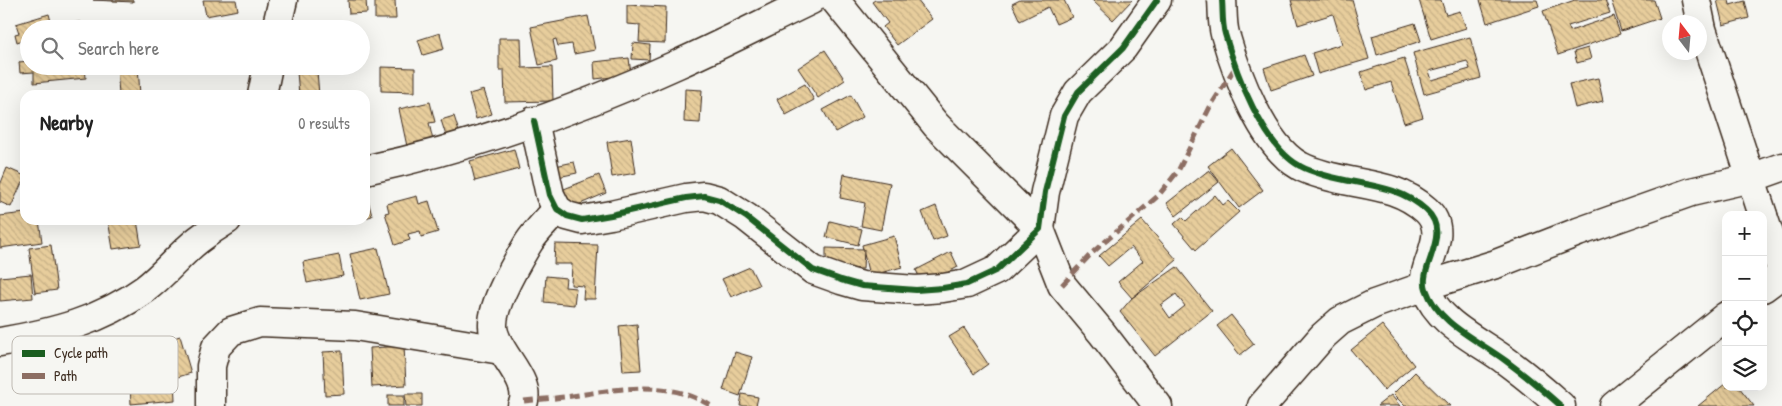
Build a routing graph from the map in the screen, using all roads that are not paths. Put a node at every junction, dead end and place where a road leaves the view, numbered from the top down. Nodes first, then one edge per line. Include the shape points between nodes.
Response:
1 (283, 0) edge
2 (811, 0) edge
3 (835, 0) edge
4 (1157, 0) edge
5 (1222, 0) edge
6 (1696, 0) edge
7 (278, 20) edge
8 (266, 75) edge
9 (263, 90) edge
10 (534, 121) junction
11 (1782, 167) edge
12 (370, 169) edge
13 (1751, 178) junction
14 (557, 209) junction
15 (1762, 211) edge
16 (220, 225) edge
17 (1767, 227) edge
18 (1040, 229) junction
19 (1782, 273) edge
20 (1767, 285) edge
21 (1425, 286) junction
22 (1722, 319) edge
23 (34, 336) edge
24 (501, 350) junction
25 (211, 406) edge
26 (522, 406) edge
27 (1158, 406) edge
28 (1262, 406) edge
29 (1561, 406) edge
30 (1614, 406) edge

1 - 7 street
2 - 10 street via 676,65
3 - 18 street via 936,125
4 - 18 street via 1123,48 1078,92 1064,116 1045,192
5 - 21 street via 1224,32 1236,66 1256,114 1278,148 1299,166 1395,190 1428,212 1436,226 1436,245
6 - 13 street via 1702,29
8 - 9 street
10 - 12 street via 451,149
10 - 14 street via 550,195
11 - 13 street
13 - 15 street
13 - 21 street via 1691,192 1496,264
14 - 18 street via 582,220 704,196 720,200 746,217 813,270 862,286 916,290 967,284 997,270
14 - 24 street via 530,241 493,313 492,328
16 - 23 street via 198,240 146,288 117,306 82,323
17 - 19 street
18 - 27 street via 1062,285
19 - 20 street
21 - 28 street via 1374,304 1340,321
21 - 29 street via 1433,305 1458,328 1505,360
22 - 30 street
24 - 25 street via 355,326 260,322 231,331 216,347 211,366
24 - 26 street via 522,385

